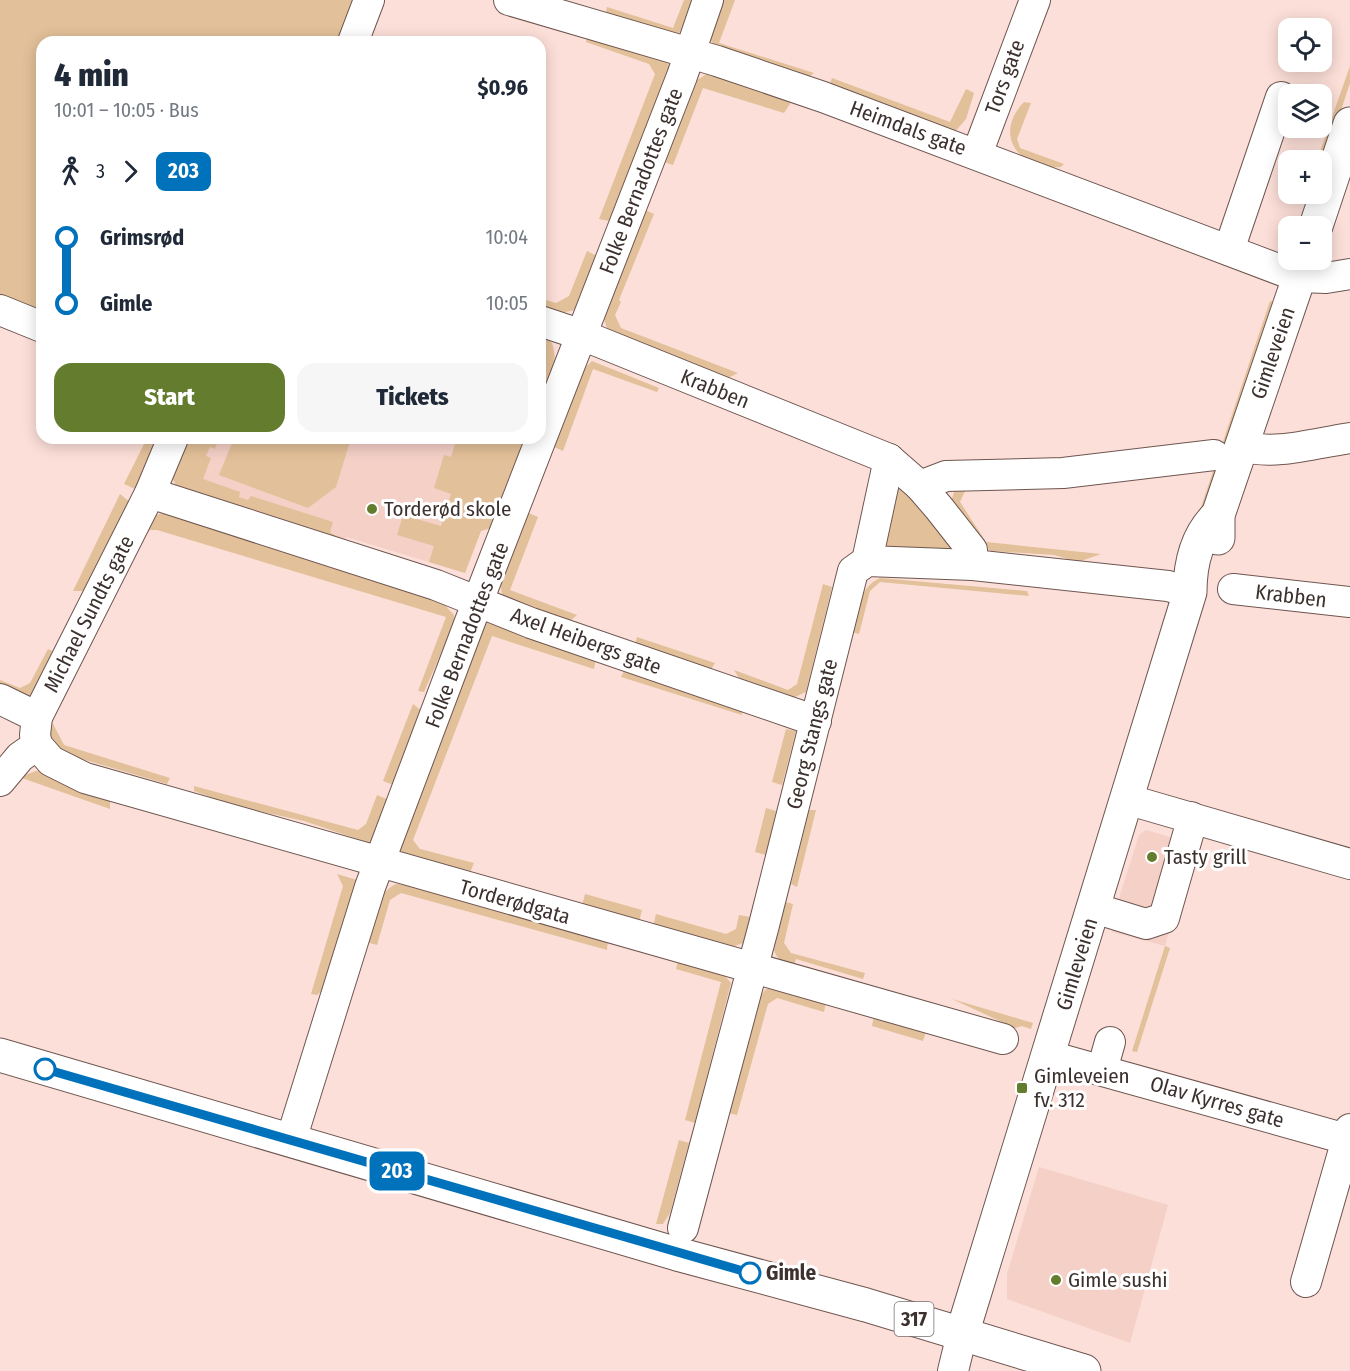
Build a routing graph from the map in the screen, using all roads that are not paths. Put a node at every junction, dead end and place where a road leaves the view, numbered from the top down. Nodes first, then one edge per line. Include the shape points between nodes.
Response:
1 (369, 0) edge
2 (509, 0) edge
3 (708, 0) edge
4 (1035, 0) edge
5 (355, 36) edge
6 (688, 54) junction
7 (1278, 106) edge
8 (1347, 146) edge
9 (977, 154) junction
10 (1320, 216) edge
11 (1229, 250) junction
12 (1278, 262) edge
13 (1301, 270) edge
14 (1307, 270) edge
15 (1350, 274) edge
16 (0, 310) edge
17 (546, 323) edge
18 (36, 325) edge
19 (582, 335) junction
20 (546, 427) edge
21 (1350, 438) edge
22 (171, 444) edge
23 (540, 444) edge
24 (1227, 451) junction
25 (889, 459) junction
26 (920, 486) junction
27 (150, 494) junction
28 (867, 561) junction
29 (973, 565) junction
30 (1233, 589) dead end
31 (1190, 592) junction
32 (478, 602) junction
33 (1350, 602) edge
34 (0, 699) edge
35 (816, 721) junction
36 (37, 731) junction
37 (0, 781) edge
38 (1126, 799) junction
39 (1191, 817) junction
40 (379, 864) junction
41 (1350, 864) edge
42 (1094, 908) junction
43 (753, 968) junction
44 (1003, 1039) dead end
45 (1110, 1042) dead end
46 (0, 1055) edge
47 (1049, 1056) junction
48 (1102, 1070) junction
49 (1349, 1136) edge
50 (291, 1140) junction
51 (683, 1228) dead end
52 (1306, 1282) dead end
53 (962, 1334) junction
54 (952, 1371) edge
55 (1084, 1371) edge

1 - 5 street
2 - 6 street, Heimdals gate
3 - 6 street, Folke Bernadottes gate
4 - 9 street, Tors gate
6 - 9 street, Heimdals gate via 823,97
6 - 19 street, Folke Bernadottes gate
7 - 11 street
8 - 10 main road
9 - 11 street, Heimdals gate
11 - 12 street, Heimdals gate
13 - 24 main road, Gimleveien
14 - 15 street via 1326,278
16 - 18 street
17 - 19 street, Krabben
19 - 20 street, Folke Bernadottes gate
19 - 25 street, Krabben
21 - 24 street via 1270,450
22 - 27 street, Michael Sundts gate
23 - 32 street, Folke Bernadottes gate
24 - 26 street via 1063,473 946,476
24 - 31 main road, Gimleveien via 1218,538 1213,557 1199,584
25 - 26 street, Krabben
25 - 28 street
26 - 29 street, Krabben via 972,550
27 - 32 street, Axel Heibergs gate via 371,563
27 - 36 street, Michael Sundts gate
28 - 29 street
28 - 35 street, Georg Stangs gate via 853,571
29 - 31 street via 1168,586
30 - 33 street, Krabben
31 - 38 main road, Gimleveien
32 - 35 street, Axel Heibergs gate
32 - 40 street, Folke Bernadottes gate
34 - 36 street, Torderødgata
35 - 43 street, Georg Stangs gate
36 - 37 street, Michael Sundts gate
36 - 40 street, Torderødgata via 51,761 85,778
38 - 39 street
38 - 42 main road, Gimleveien
39 - 41 street
39 - 42 street via 1164,918 1143,934
40 - 43 street, Torderødgata
40 - 50 street, Folke Bernadottes gate
42 - 47 main road, Gimleveien
43 - 44 street, Torderødgata
43 - 51 street, Georg Stangs gate
45 - 48 street
46 - 50 main road, 317
47 - 48 street, Olav Kyrres gate
47 - 53 main road, Gimleveien
48 - 49 street, Olav Kyrres gate
49 - 52 street
50 - 53 main road, 317
53 - 54 street
53 - 55 main road, 317

